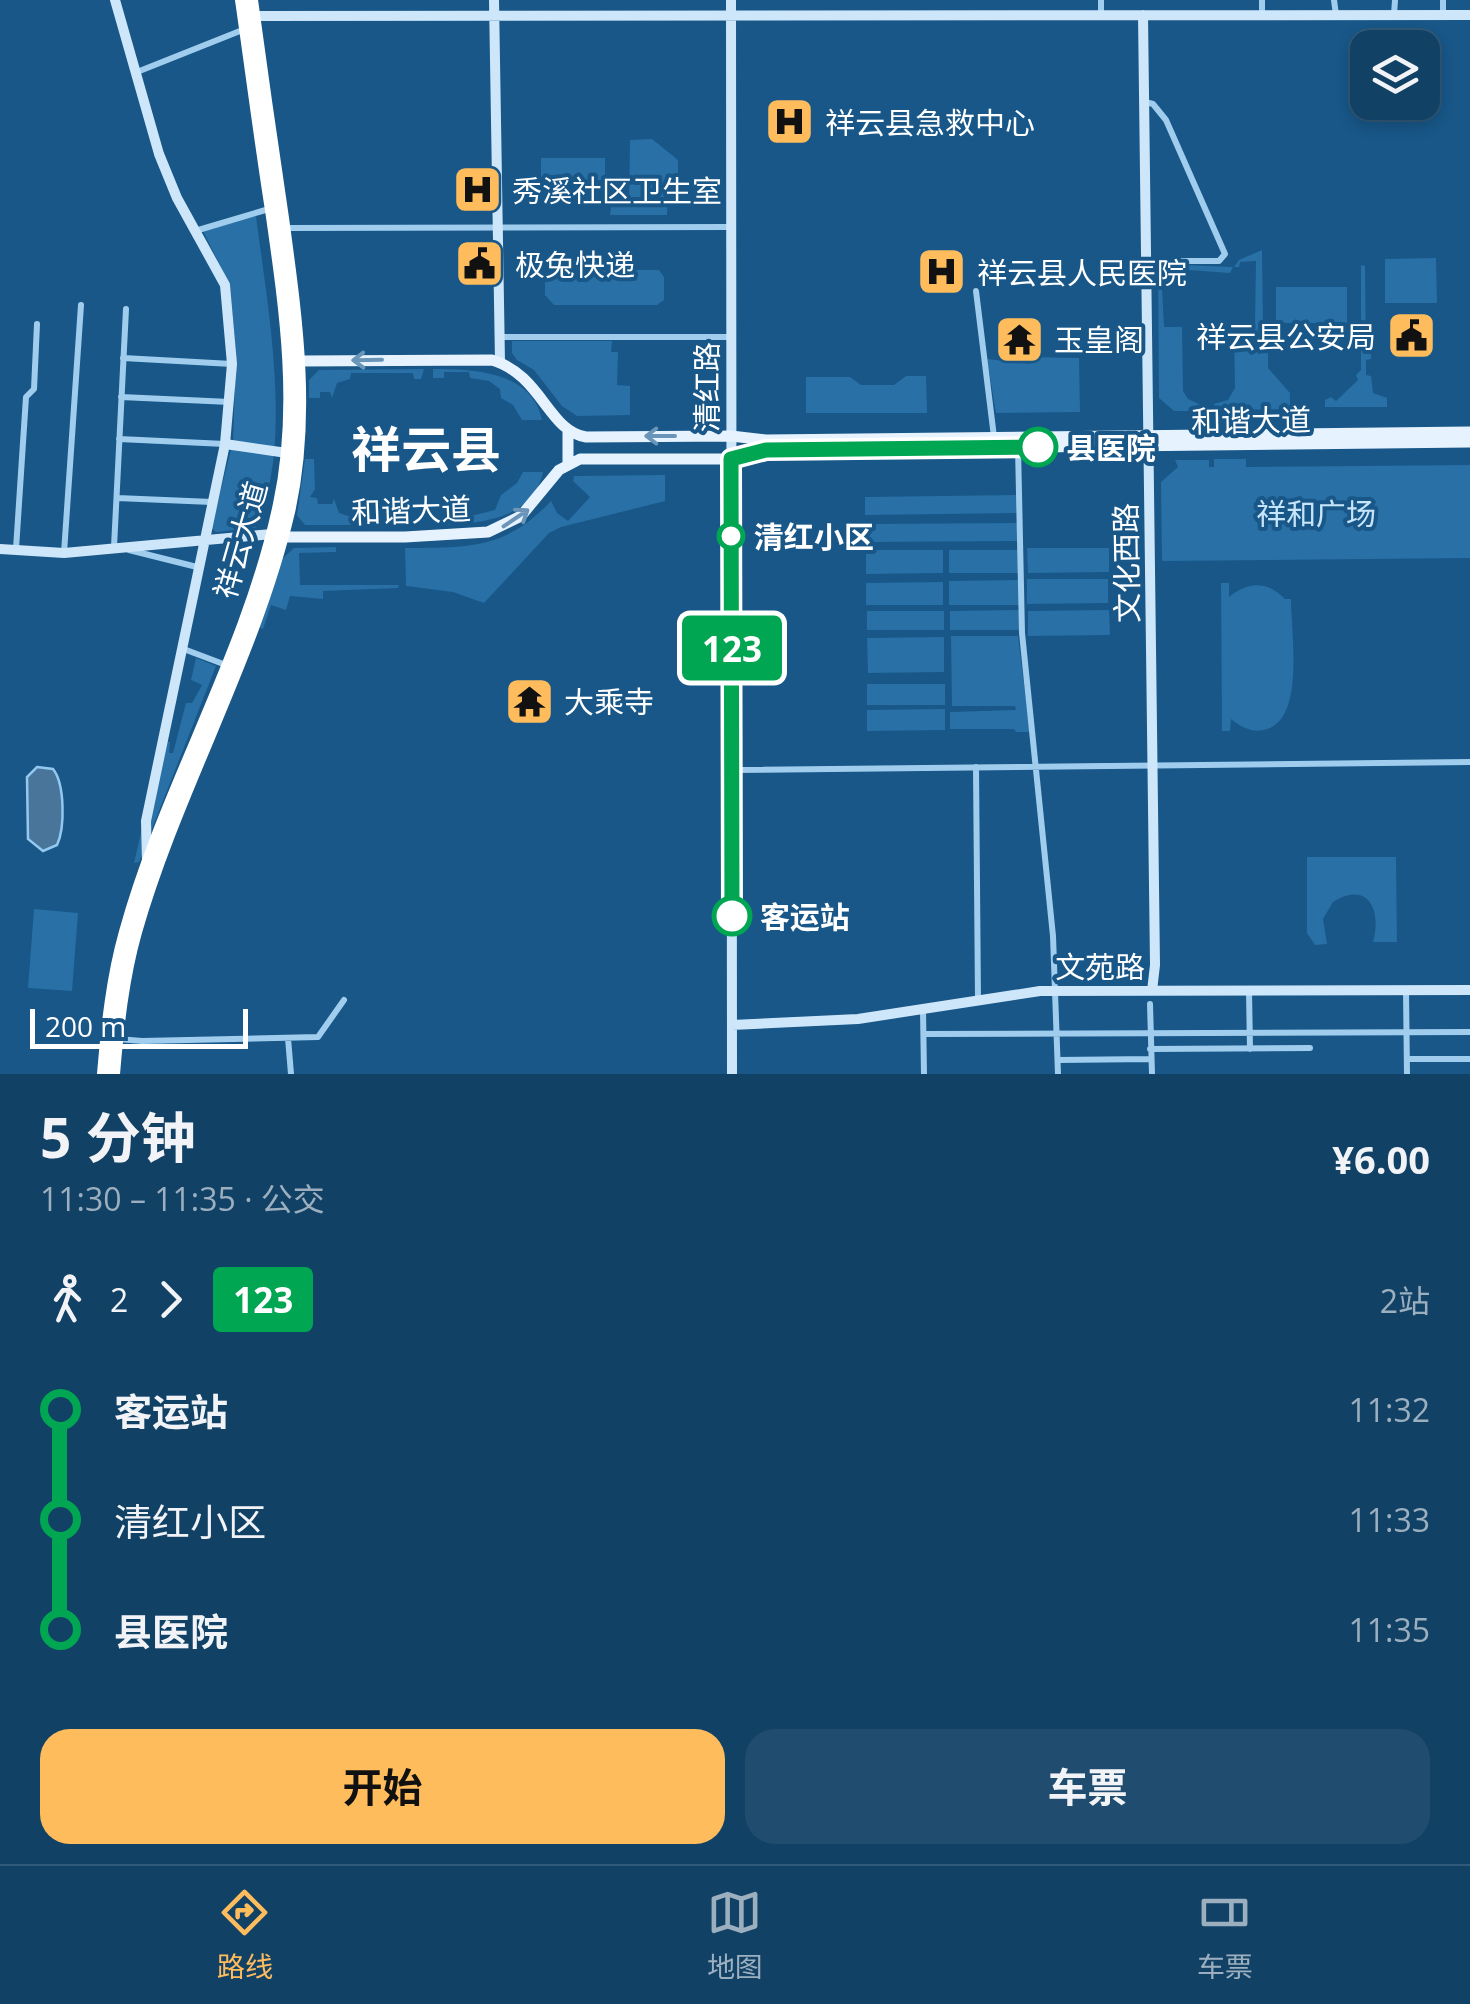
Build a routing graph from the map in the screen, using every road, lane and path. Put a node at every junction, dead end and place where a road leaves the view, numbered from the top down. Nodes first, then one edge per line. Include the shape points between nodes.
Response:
1 (114, 0) edge
2 (241, 0) edge
3 (252, 0) edge
4 (494, 0) edge
5 (731, 0) edge
6 (1101, 0) edge
7 (1262, 0) edge
8 (1334, 0) edge
9 (1394, 0) edge
10 (1443, 0) edge
11 (1101, 15) junction
12 (1143, 15) junction
13 (1262, 15) junction
14 (1336, 15) junction
15 (1394, 15) junction
16 (1443, 15) junction
17 (1470, 15) edge
18 (494, 16) junction
19 (731, 16) junction
20 (247, 20) junction
21 (136, 72) junction
22 (1144, 102) junction
23 (270, 209) junction
24 (498, 228) junction
25 (731, 228) junction
26 (279, 229) junction
27 (194, 231) junction
28 (1145, 261) junction
29 (976, 290) dead end
30 (81, 305) dead end
31 (126, 309) dead end
32 (37, 324) dead end
33 (500, 337) junction
34 (731, 337) junction
35 (123, 358) junction
36 (300, 361) junction
37 (500, 362) junction
38 (232, 364) junction
39 (121, 397) junction
40 (231, 402) junction
41 (568, 432) junction
42 (1470, 432) edge
43 (731, 436) junction
44 (994, 437) junction
45 (119, 439) junction
46 (1149, 441) junction
47 (1470, 442) edge
48 (226, 444) junction
49 (1018, 447) junction
50 (288, 453) junction
51 (731, 459) junction
52 (568, 463) junction
53 (116, 498) junction
54 (212, 502) junction
55 (277, 536) junction
56 (204, 538) junction
57 (0, 548) edge
58 (118, 548) junction
59 (16, 550) junction
60 (64, 553) junction
61 (197, 567) junction
62 (180, 648) junction
63 (227, 665) junction
64 (1470, 762) edge
65 (1153, 765) junction
66 (1036, 766) junction
67 (976, 767) junction
68 (732, 770) junction
69 (148, 862) junction
70 (1470, 990) edge
71 (1054, 991) junction
72 (1249, 991) junction
73 (1406, 991) junction
74 (1151, 998) junction
75 (344, 1000) dead end
76 (978, 1000) junction
77 (923, 1009) junction
78 (732, 1025) junction
79 (1407, 1032) junction
80 (1470, 1032) edge
81 (1150, 1033) junction
82 (1250, 1033) junction
83 (924, 1034) junction
84 (1058, 1034) junction
85 (117, 1038) junction
86 (288, 1038) junction
87 (1310, 1048) dead end
88 (1250, 1049) junction
89 (1150, 1050) junction
90 (1150, 1059) junction
91 (1407, 1059) junction
92 (1470, 1059) edge
93 (1058, 1060) junction
94 (103, 1074) edge
95 (114, 1074) edge
96 (291, 1074) edge
97 (732, 1074) edge
98 (924, 1074) edge
99 (1058, 1074) edge
100 (1152, 1074) edge
101 (1408, 1074) edge

1 - 21 street
2 - 20 highway, 祥云大道
3 - 20 highway, 祥云大道
4 - 18 street
5 - 19 street, 清红路
6 - 11 street
7 - 13 street
8 - 14 street
9 - 15 street
10 - 16 street
11 - 12 street
11 - 19 street
12 - 13 street
12 - 22 street, 文化西路
13 - 14 street
14 - 15 street
15 - 16 street
16 - 17 street
18 - 19 street
18 - 20 street
18 - 24 street
19 - 25 street, 清红路
20 - 21 street
20 - 23 highway, 祥云大道
20 - 26 highway, 祥云大道
21 - 27 street via 159,154
22 - 28 street, 文化西路
22 - 28 street via 1166,120 1224,254 1219,261
23 - 26 highway, 祥云大道
23 - 27 street
24 - 25 street
24 - 26 street
24 - 33 street
25 - 34 street, 清红路
26 - 36 highway, 祥云大道
26 - 50 highway, 祥云大道
27 - 38 street via 227,290
28 - 46 street, 文化西路
29 - 44 street
30 - 60 street
31 - 35 street
32 - 59 street
33 - 34 street
33 - 37 street
34 - 43 street, 清红路
35 - 38 street
35 - 39 street
37 -> 36 main road
36 - 55 highway, 祥云大道 via 298,452
37 - 41 main road via 530,382
38 - 40 street
39 - 40 street
39 - 45 street
40 - 48 street
43 -> 41 main road, 和谐大道
41 - 52 main road
42 - 46 main road, 和谐大道
43 - 44 main road, 和谐大道
43 - 51 street, 清红路
44 - 46 main road, 和谐大道
45 - 48 street
45 - 53 street
46 - 47 main road, 和谐大道
46 - 49 main road, 和谐大道
46 - 65 street, 文化西路
48 - 50 street
48 - 54 street
49 - 51 main road, 和谐大道 via 766,450
49 - 66 street via 1022,633
50 - 55 highway, 祥云大道
51 - 52 main road, 和谐大道
51 - 68 street, 清红路
55 -> 52 main road, 和谐大道 via 488,532 532,507
53 - 54 street
53 - 58 street
54 - 56 street
55 - 56 street
55 - 63 highway, 祥云大道
55 - 85 highway, 祥云大道 via 249,637 145,903
56 - 58 street
56 - 61 street
57 - 59 street
58 - 60 street
58 - 61 street
59 - 60 street
61 - 62 street
62 - 63 street
62 - 69 street via 146,821
63 - 69 highway, 祥云大道
64 - 65 street
65 - 66 street
65 - 74 street, 文化西路
66 - 67 street
66 - 71 street
67 - 68 street
67 - 76 street
68 - 78 street, 清红路
69 - 94 highway, 祥云大道 via 121,948
70 - 73 street, 文苑路
71 - 74 street, 文苑路
71 - 76 street, 文苑路
71 - 84 street
72 - 73 street, 文苑路
72 - 74 street, 文苑路
72 - 82 street
73 - 79 street
74 - 81 street
75 - 86 street via 322,1035
76 - 77 street, 文苑路
77 - 78 street, 文苑路
77 - 83 street
78 - 97 street, 清红路
79 - 80 street
79 - 82 street
79 - 91 street
81 - 82 street
81 - 84 street
81 - 89 street
82 - 88 street
83 - 84 street
83 - 98 street
84 - 93 street
85 - 86 street
85 - 95 highway, 祥云大道
86 - 96 street
87 - 88 street
88 - 89 street
89 - 90 street
90 - 93 street
90 - 100 street
91 - 92 street
91 - 101 street
93 - 99 street

